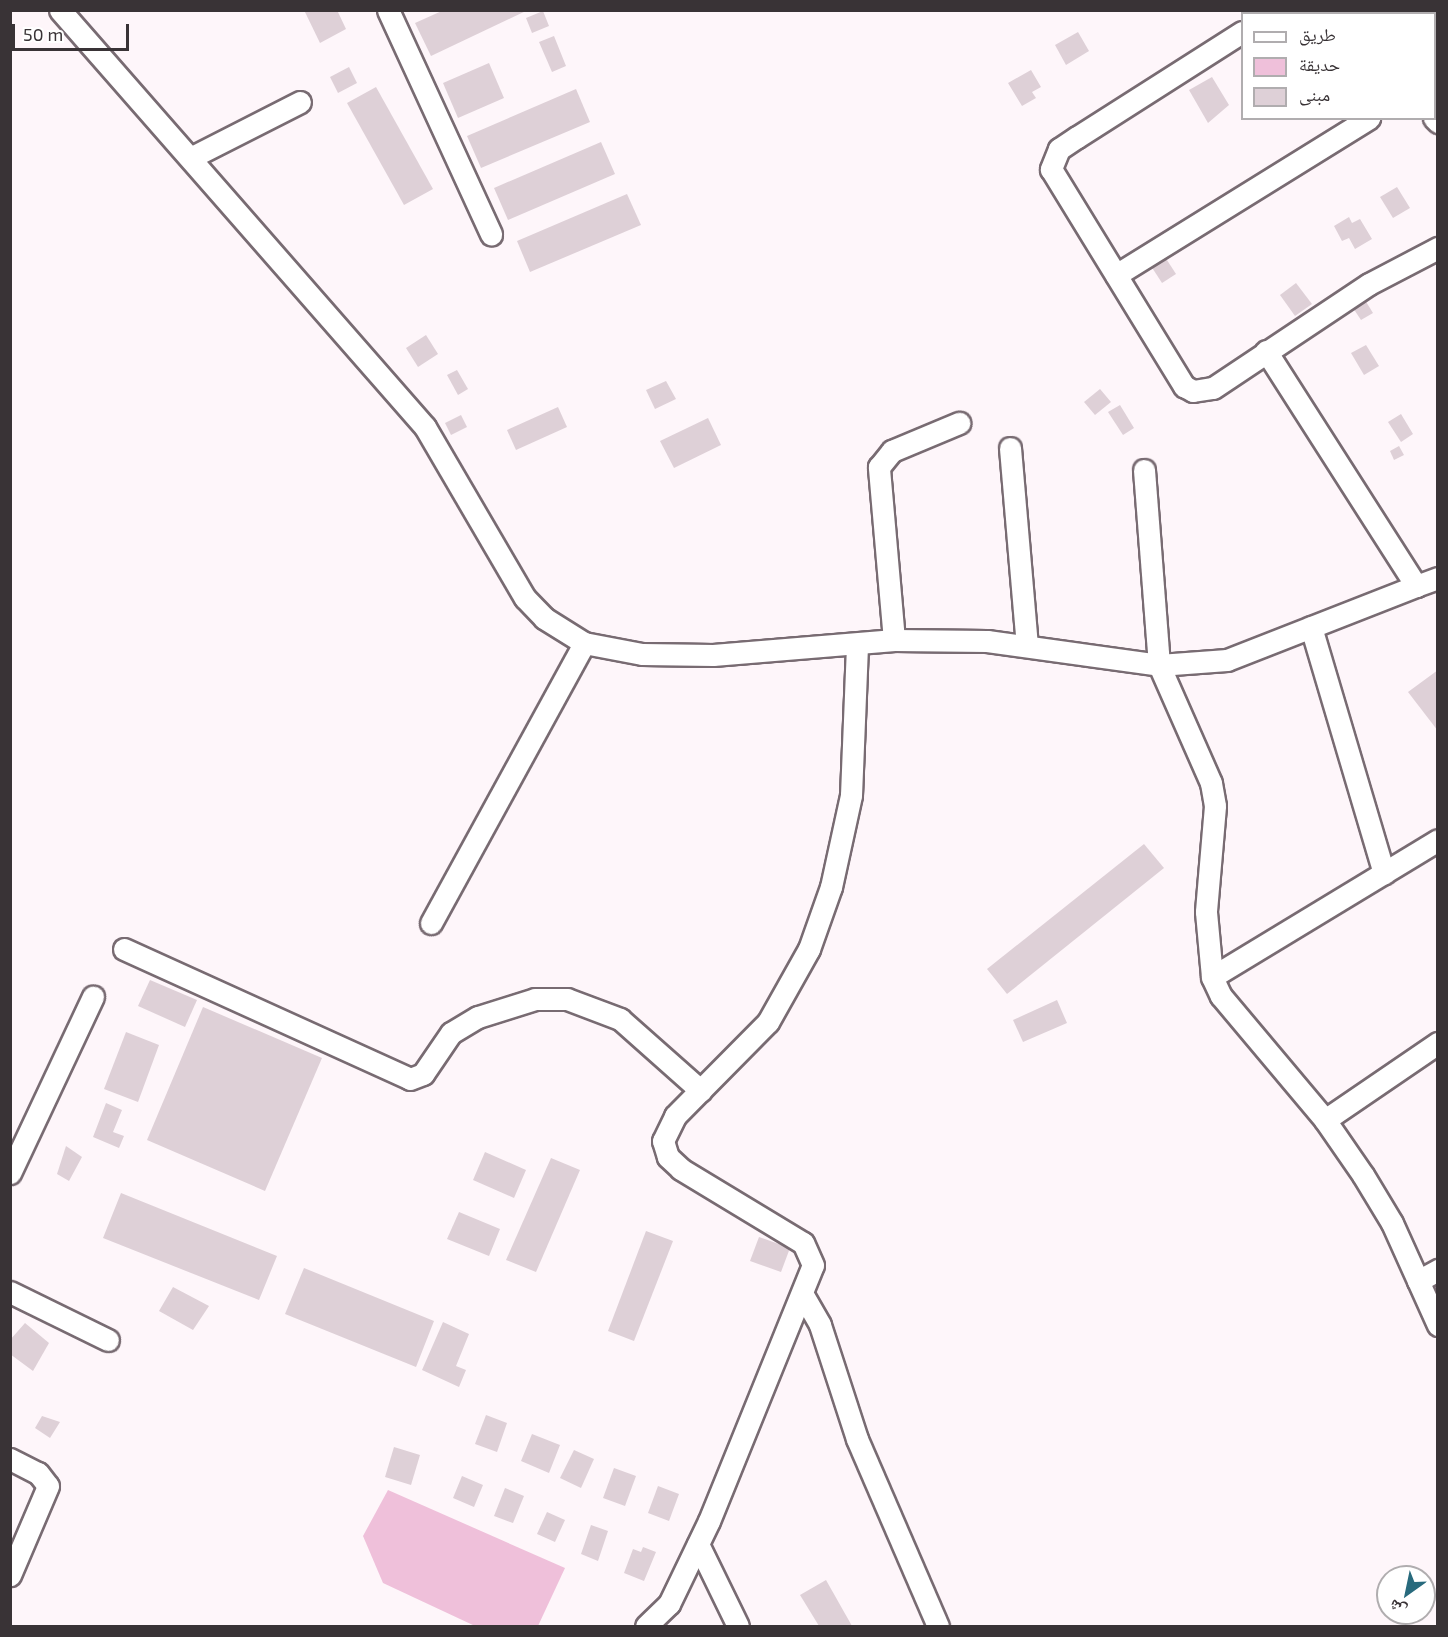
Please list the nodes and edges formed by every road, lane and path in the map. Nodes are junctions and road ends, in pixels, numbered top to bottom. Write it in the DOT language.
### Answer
graph roads {
  1 [pos="60,10"];
  2 [pos="388,10"];
  3 [pos="1241,33"];
  4 [pos="300,102"];
  5 [pos="1366,120"];
  6 [pos="192,157"];
  7 [pos="491,234"];
  8 [pos="1437,248"];
  9 [pos="1116,275"];
  10 [pos="1266,351"];
  11 [pos="958,423"];
  12 [pos="1010,448"];
  13 [pos="1144,470"];
  14 [pos="1437,578"];
  15 [pos="1416,586"];
  16 [pos="1311,627"];
  17 [pos="894,640"];
  18 [pos="584,643"];
  19 [pos="857,644"];
  20 [pos="1027,645"];
  21 [pos="1159,665"];
  22 [pos="1437,840"];
  23 [pos="1384,873"];
  24 [pos="431,923"];
  25 [pos="124,950"];
  26 [pos="1212,976"];
  27 [pos="93,997"];
  28 [pos="1437,1043"];
  29 [pos="701,1091"];
  30 [pos="1325,1120"];
  31 [pos="10,1173"];
  32 [pos="1437,1270"];
  33 [pos="1418,1281"];
  34 [pos="10,1292"];
  35 [pos="803,1295"];
  36 [pos="1437,1325"];
  37 [pos="108,1340"];
  38 [pos="10,1459"];
  39 [pos="698,1544"];
  40 [pos="10,1575"];
  41 [pos="646,1626"];
  42 [pos="738,1626"];
  43 [pos="938,1626"];
  1 -- 6 [label="street"];
  2 -- 7 [label="street"];
  3 -- 9 [label="street"];
  4 -- 6 [label="street"];
  5 -- 9 [label="street"];
  6 -- 18 [label="street"];
  8 -- 10 [label="street"];
  9 -- 10 [label="street"];
  10 -- 15 [label="street"];
  11 -- 17 [label="street"];
  12 -- 20 [label="street"];
  13 -- 21 [label="street"];
  14 -- 15 [label="street"];
  15 -- 16 [label="street"];
  16 -- 21 [label="street"];
  16 -- 23 [label="street"];
  17 -- 19 [label="street"];
  17 -- 20 [label="street"];
  18 -- 19 [label="street"];
  18 -- 24 [label="street"];
  19 -- 29 [label="street"];
  20 -- 21 [label="street"];
  21 -- 26 [label="street"];
  22 -- 23 [label="street"];
  23 -- 26 [label="street"];
  25 -- 29 [label="street"];
  26 -- 30 [label="street"];
  27 -- 31 [label="street"];
  28 -- 30 [label="street"];
  29 -- 35 [label="street"];
  30 -- 33 [label="street"];
  32 -- 33 [label="street"];
  33 -- 36 [label="street"];
  34 -- 37 [label="street"];
  35 -- 39 [label="street"];
  35 -- 43 [label="street"];
  38 -- 40 [label="street"];
  39 -- 41 [label="street"];
  39 -- 42 [label="street"];
}
